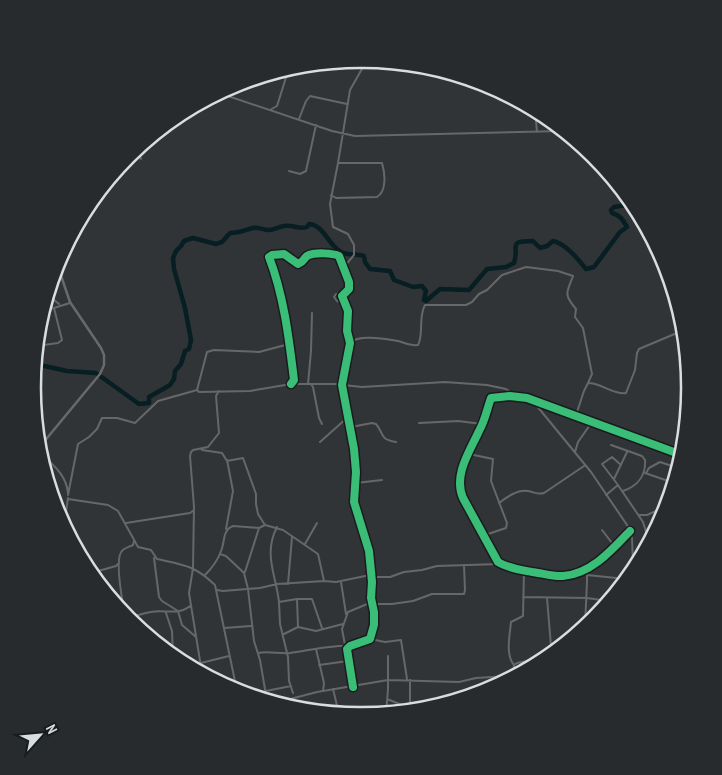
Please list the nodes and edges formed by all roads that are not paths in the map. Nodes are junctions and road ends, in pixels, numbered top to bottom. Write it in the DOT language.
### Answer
graph roads {
  1 [pos="362,68"];
  2 [pos="286,77"];
  3 [pos="230,96"];
  4 [pos="347,104"];
  5 [pos="270,110"];
  6 [pos="299,119"];
  7 [pos="536,120"];
  8 [pos="316,125"];
  9 [pos="552,131"];
  10 [pos="537,132"];
  11 [pos="343,134"];
  12 [pos="338,163"];
  13 [pos="289,171"];
  14 [pos="331,195"];
  15 [pos="344,267"];
  16 [pos="61,277"];
  17 [pos="344,294"];
  18 [pos="54,300"];
  19 [pos="70,302"];
  20 [pos="344,303"];
  21 [pos="60,305"];
  22 [pos="54,308"];
  23 [pos="312,313"];
  24 [pos="676,333"];
  25 [pos="350,343"];
  26 [pos="290,344"];
  27 [pos="44,345"];
  28 [pos="291,384"];
  29 [pos="310,384"];
  30 [pos="588,384"];
  31 [pos="342,385"];
  32 [pos="197,390"];
  33 [pos="219,391"];
  34 [pos="517,396"];
  35 [pos="532,400"];
  36 [pos="577,412"];
  37 [pos="573,414"];
  38 [pos="578,416"];
  39 [pos="348,417"];
  40 [pos="592,422"];
  41 [pos="418,423"];
  42 [pos="322,424"];
  43 [pos="482,424"];
  44 [pos="351,427"];
  45 [pos="46,441"];
  46 [pos="320,442"];
  47 [pos="396,442"];
  48 [pos="612,445"];
  49 [pos="201,449"];
  50 [pos="627,452"];
  51 [pos="674,452"];
  52 [pos="468,454"];
  53 [pos="576,454"];
  54 [pos="227,460"];
  55 [pos="50,461"];
  56 [pos="585,465"];
  57 [pos="621,465"];
  58 [pos="671,466"];
  59 [pos="645,472"];
  60 [pos="382,480"];
  61 [pos="614,480"];
  62 [pos="667,480"];
  63 [pos="356,483"];
  64 [pos="618,485"];
  65 [pos="631,489"];
  66 [pos="623,491"];
  67 [pos="606,494"];
  68 [pos="68,495"];
  69 [pos="627,497"];
  70 [pos="68,499"];
  71 [pos="499,503"];
  72 [pos="194,510"];
  73 [pos="67,511"];
  74 [pos="655,511"];
  75 [pos="639,516"];
  76 [pos="126,523"];
  77 [pos="317,524"];
  78 [pos="265,525"];
  79 [pos="259,528"];
  80 [pos="277,528"];
  81 [pos="602,530"];
  82 [pos="226,531"];
  83 [pos="630,531"];
  84 [pos="647,531"];
  85 [pos="292,536"];
  86 [pos="486,538"];
  87 [pos="134,542"];
  88 [pos="305,544"];
  89 [pos="615,547"];
  90 [pos="220,554"];
  91 [pos="154,556"];
  92 [pos="633,556"];
  93 [pos="119,563"];
  94 [pos="464,564"];
  95 [pos="500,564"];
  96 [pos="193,568"];
  97 [pos="584,569"];
  98 [pos="524,570"];
  99 [pos="99,571"];
  100 [pos="244,573"];
  101 [pos="204,575"];
  102 [pos="587,575"];
  103 [pos="370,576"];
  104 [pos="618,578"];
  105 [pos="324,581"];
  106 [pos="340,581"];
  107 [pos="277,584"];
  108 [pos="288,584"];
  109 [pos="248,589"];
  110 [pos="217,590"];
  111 [pos="523,597"];
  112 [pos="547,598"];
  113 [pos="587,598"];
  114 [pos="297,599"];
  115 [pos="599,600"];
  116 [pos="123,601"];
  117 [pos="279,602"];
  118 [pos="372,603"];
  119 [pos="191,606"];
  120 [pos="178,611"];
  121 [pos="166,613"];
  122 [pos="586,615"];
  123 [pos="137,616"];
  124 [pos="347,616"];
  125 [pos="343,624"];
  126 [pos="252,625"];
  127 [pos="298,627"];
  128 [pos="224,628"];
  129 [pos="322,628"];
  130 [pos="283,634"];
  131 [pos="196,637"];
  132 [pos="370,638"];
  133 [pos="345,645"];
  134 [pos="173,646"];
  135 [pos="350,646"];
  136 [pos="549,646"];
  137 [pos="316,649"];
  138 [pos="258,653"];
  139 [pos="287,654"];
  140 [pos="229,656"];
  141 [pos="388,656"];
  142 [pos="528,660"];
  143 [pos="348,661"];
  144 [pos="201,663"];
  145 [pos="319,665"];
  146 [pos="514,665"];
  147 [pos="497,676"];
  148 [pos="388,680"];
  149 [pos="408,680"];
  150 [pos="235,681"];
  151 [pos="290,686"];
  152 [pos="353,687"];
  153 [pos="333,690"];
  154 [pos="265,691"];
  155 [pos="323,691"];
  156 [pos="293,693"];
  157 [pos="294,699"];
  158 [pos="387,699"];
  159 [pos="410,704"];
  160 [pos="405,705"];
  161 [pos="337,707"];
  162 [pos="386,707"];
  1 -- 4 [label="street"];
  2 -- 5 [label="street"];
  3 -- 5 [label="street"];
  4 -- 6 [label="street"];
  4 -- 11 [label="street"];
  5 -- 6 [label="street"];
  6 -- 8 [label="street"];
  7 -- 10 [label="street"];
  8 -- 11 [label="street"];
  8 -- 13 [label="street"];
  9 -- 10 [label="street"];
  10 -- 11 [label="street"];
  11 -- 12 [label="street"];
  12 -- 14 [label="street"];
  12 -- 14 [label="street"];
  14 -- 15 [label="street"];
  15 -- 17 [label="street"];
  15 -- 26 [label="street"];
  16 -- 19 [label="main road"];
  17 -- 20 [label="street"];
  17 -- 20 [label="street"];
  18 -- 21 [label="street"];
  19 -- 21 [label="street"];
  19 -- 45 [label="main road"];
  20 -- 25 [label="street"];
  21 -- 22 [label="street"];
  22 -- 27 [label="street"];
  23 -- 29 [label="street"];
  24 -- 30 [label="street"];
  25 -- 30 [label="street"];
  25 -- 31 [label="street"];
  26 -- 28 [label="street"];
  26 -- 32 [label="street"];
  28 -- 29 [label="street"];
  28 -- 33 [label="street"];
  29 -- 31 [label="street"];
  29 -- 42 [label="street"];
  30 -- 36 [label="street"];
  31 -- 34 [label="street"];
  31 -- 39 [label="street"];
  32 -- 33 [label="street"];
  32 -- 68 [label="street"];
  33 -- 49 [label="street"];
  34 -- 35 [label="street"];
  34 -- 43 [label="street"];
  35 -- 37 [label="street"];
  35 -- 53 [label="street"];
  36 -- 37 [label="street"];
  36 -- 38 [label="street"];
  37 -- 38 [label="street"];
  38 -- 40 [label="street"];
  39 -- 44 [label="street"];
  39 -- 46 [label="street"];
  40 -- 51 [label="street"];
  40 -- 53 [label="street"];
  41 -- 43 [label="street"];
  43 -- 52 [label="street"];
  44 -- 47 [label="street"];
  44 -- 63 [label="street"];
  48 -- 50 [label="street"];
  49 -- 54 [label="street"];
  49 -- 72 [label="street"];
  50 -- 57 [label="street"];
  50 -- 59 [label="street"];
  52 -- 71 [label="street"];
  52 -- 86 [label="street"];
  53 -- 56 [label="street"];
  54 -- 78 [label="street"];
  54 -- 82 [label="street"];
  55 -- 68 [label="street"];
  56 -- 67 [label="street"];
  56 -- 71 [label="street"];
  57 -- 61 [label="street"];
  57 -- 61 [label="street"];
  58 -- 59 [label="street"];
  59 -- 62 [label="street"];
  59 -- 65 [label="street"];
  60 -- 63 [label="street"];
  61 -- 64 [label="street"];
  63 -- 103 [label="street"];
  64 -- 66 [label="street"];
  64 -- 67 [label="street"];
  65 -- 66 [label="street"];
  65 -- 69 [label="street"];
  66 -- 69 [label="street"];
  67 -- 83 [label="street"];
  68 -- 70 [label="street"];
  69 -- 75 [label="street"];
  70 -- 73 [label="street"];
  70 -- 76 [label="street"];
  71 -- 86 [label="street"];
  72 -- 76 [label="street"];
  72 -- 96 [label="street"];
  74 -- 75 [label="street"];
  75 -- 84 [label="street"];
  76 -- 87 [label="street"];
  77 -- 88 [label="street"];
  78 -- 79 [label="street"];
  78 -- 80 [label="street"];
  79 -- 82 [label="street"];
  79 -- 100 [label="street"];
  80 -- 85 [label="street"];
  80 -- 107 [label="street"];
  81 -- 89 [label="street"];
  82 -- 90 [label="street"];
  83 -- 89 [label="street"];
  83 -- 92 [label="street"];
  85 -- 88 [label="street"];
  85 -- 108 [label="street"];
  86 -- 95 [label="street"];
  87 -- 91 [label="street"];
  87 -- 93 [label="street"];
  88 -- 105 [label="street"];
  89 -- 97 [label="street"];
  90 -- 100 [label="street"];
  90 -- 101 [label="street"];
  91 -- 96 [label="street"];
  91 -- 120 [label="street"];
  93 -- 99 [label="street"];
  93 -- 116 [label="street"];
  94 -- 95 [label="street"];
  94 -- 103 [label="street"];
  94 -- 118 [label="street"];
  95 -- 98 [label="street"];
  96 -- 101 [label="street"];
  96 -- 119 [label="street"];
  97 -- 98 [label="street"];
  97 -- 102 [label="street"];
  98 -- 111 [label="street"];
  100 -- 109 [label="street"];
  101 -- 110 [label="street"];
  102 -- 104 [label="street"];
  102 -- 113 [label="street"];
  103 -- 106 [label="street"];
  103 -- 118 [label="street"];
  105 -- 106 [label="street"];
  105 -- 108 [label="street"];
  106 -- 124 [label="street"];
  107 -- 108 [label="street"];
  107 -- 109 [label="street"];
  107 -- 117 [label="street"];
  109 -- 110 [label="street"];
  109 -- 126 [label="street"];
  110 -- 128 [label="street"];
  111 -- 112 [label="street"];
  111 -- 146 [label="street"];
  112 -- 113 [label="street"];
  112 -- 136 [label="street"];
  113 -- 115 [label="street"];
  113 -- 122 [label="street"];
  114 -- 117 [label="street"];
  114 -- 127 [label="street"];
  114 -- 129 [label="street"];
  117 -- 130 [label="street"];
  118 -- 124 [label="street"];
  118 -- 132 [label="street"];
  119 -- 120 [label="street"];
  119 -- 131 [label="street"];
  120 -- 121 [label="street"];
  120 -- 131 [label="street"];
  121 -- 123 [label="street"];
  121 -- 134 [label="street"];
  124 -- 125 [label="street"];
  125 -- 129 [label="street"];
  125 -- 133 [label="street"];
  126 -- 128 [label="street"];
  126 -- 138 [label="street"];
  127 -- 129 [label="street"];
  127 -- 130 [label="street"];
  128 -- 140 [label="street"];
  130 -- 139 [label="street"];
  131 -- 144 [label="street"];
  132 -- 135 [label="street"];
  132 -- 149 [label="street"];
  133 -- 135 [label="street"];
  133 -- 137 [label="street"];
  135 -- 143 [label="street"];
  137 -- 139 [label="street"];
  137 -- 145 [label="street"];
  138 -- 139 [label="street"];
  138 -- 154 [label="street"];
  139 -- 151 [label="street"];
  140 -- 144 [label="street"];
  140 -- 150 [label="street"];
  141 -- 148 [label="street"];
  142 -- 146 [label="street"];
  143 -- 145 [label="street"];
  143 -- 152 [label="street"];
  145 -- 155 [label="street"];
  147 -- 149 [label="street"];
  148 -- 149 [label="street"];
  148 -- 152 [label="street"];
  148 -- 158 [label="street"];
  149 -- 159 [label="street"];
  151 -- 154 [label="street"];
  151 -- 156 [label="street"];
  152 -- 153 [label="street"];
  153 -- 155 [label="street"];
  153 -- 161 [label="street"];
  155 -- 157 [label="street"];
  158 -- 160 [label="street"];
  158 -- 162 [label="street"];
}
